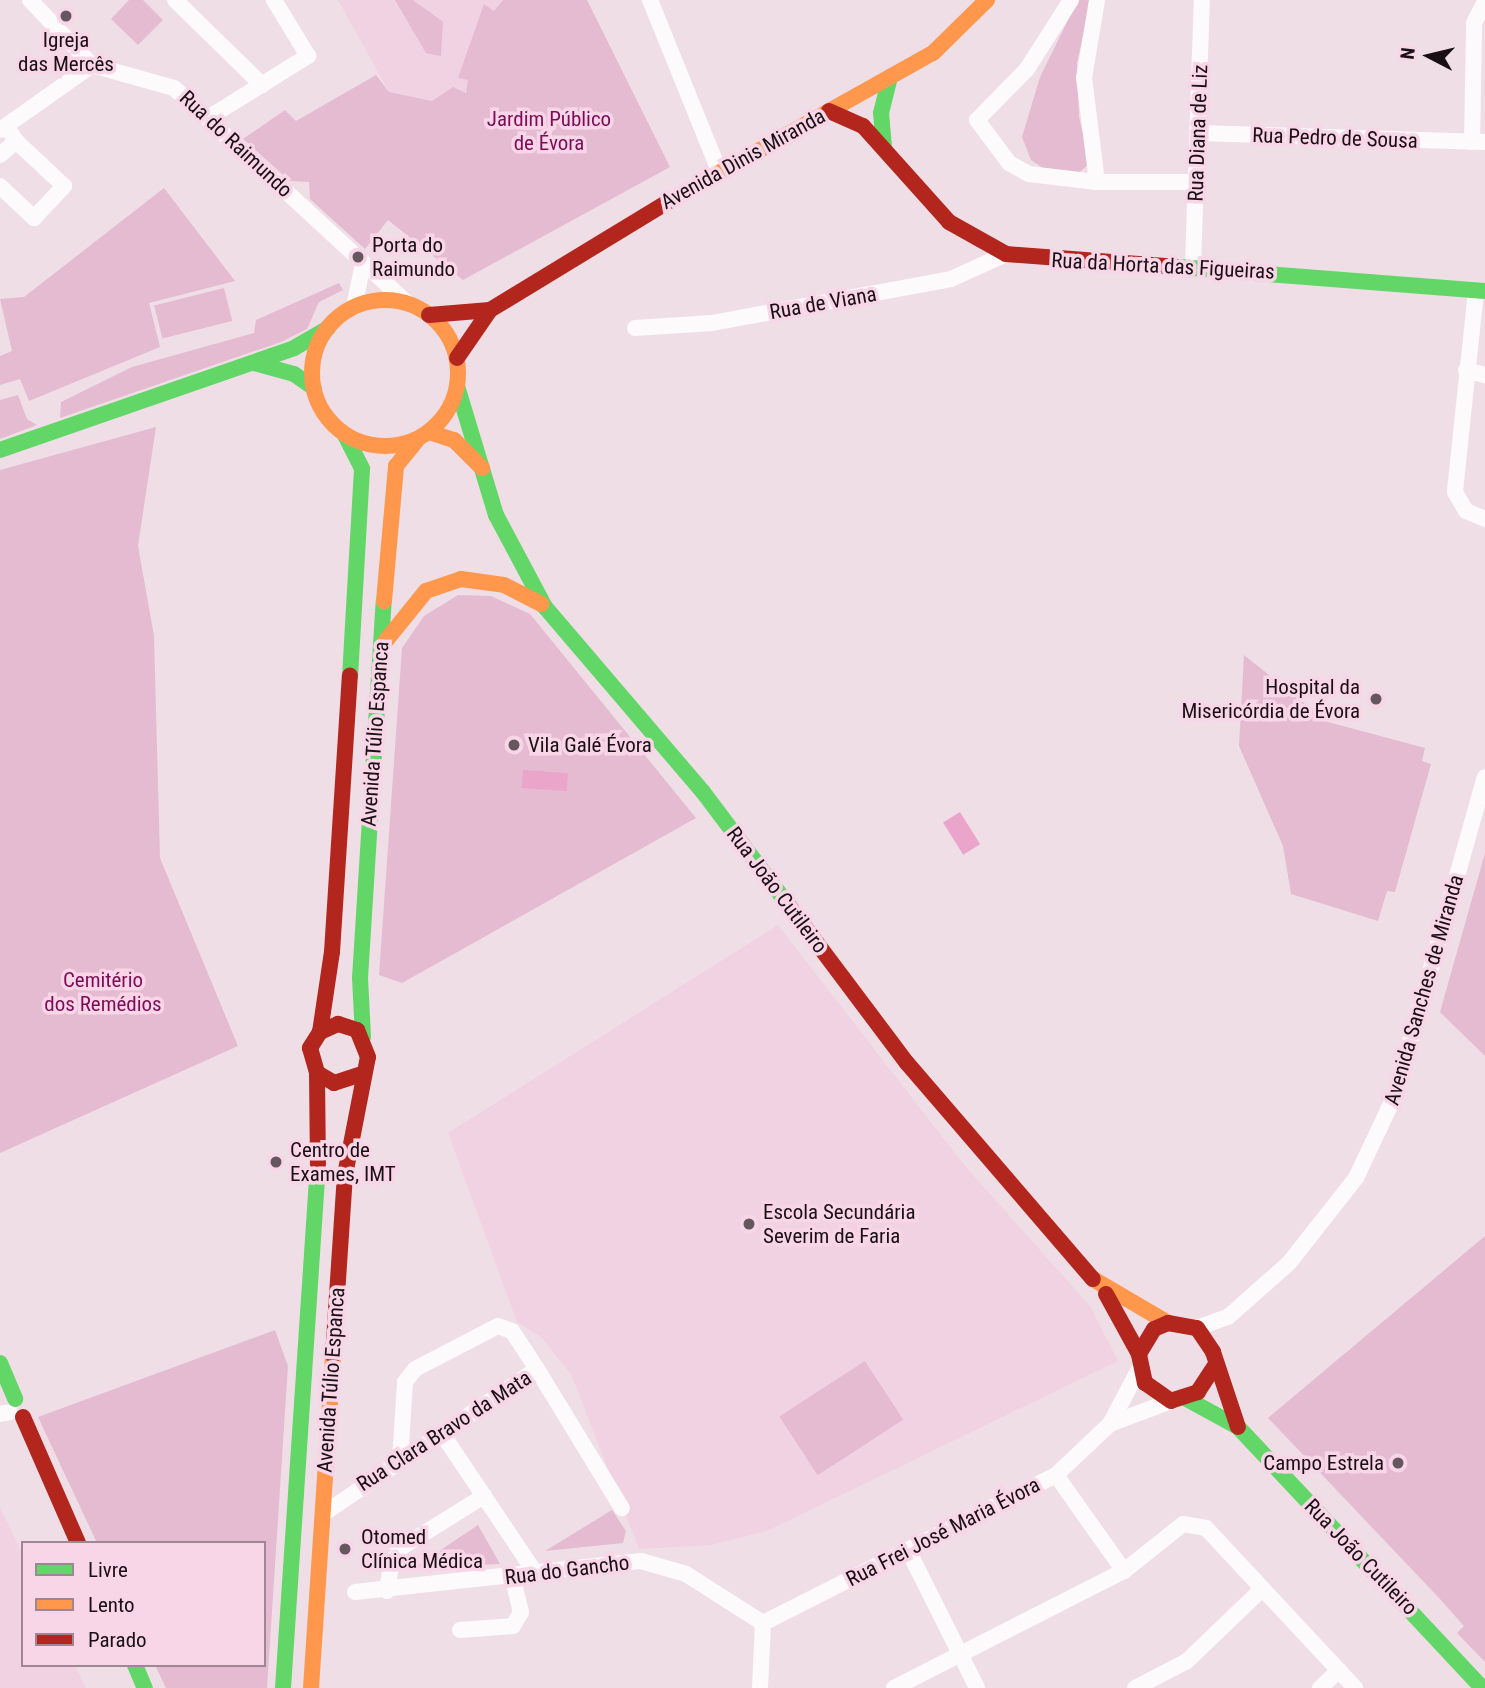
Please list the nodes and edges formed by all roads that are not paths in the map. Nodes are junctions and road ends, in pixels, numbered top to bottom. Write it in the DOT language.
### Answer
graph roads {
  1 [pos="30,0"];
  2 [pos="175,0"];
  3 [pos="274,0"];
  4 [pos="650,0"];
  5 [pos="987,0"];
  6 [pos="1071,0"];
  7 [pos="1097,0"];
  8 [pos="1202,0"];
  9 [pos="1485,1"];
  10 [pos="92,65"];
  11 [pos="890,77"];
  12 [pos="262,85"];
  13 [pos="855,96"];
  14 [pos="829,111"];
  15 [pos="208,118"];
  16 [pos="8,133"];
  17 [pos="1198,133"];
  18 [pos="1479,142"];
  19 [pos="884,147"];
  20 [pos="0,155"];
  21 [pos="719,171"];
  22 [pos="1097,182"];
  23 [pos="1197,183"];
  24 [pos="0,186"];
  25 [pos="1006,254"];
  26 [pos="363,264"];
  27 [pos="1194,265"];
  28 [pos="1481,291"];
  29 [pos="407,303"];
  30 [pos="354,307"];
  31 [pos="490,310"];
  32 [pos="429,315"];
  33 [pos="328,328"];
  34 [pos="635,328"];
  35 [pos="457,358"];
  36 [pos="242,362"];
  37 [pos="1466,370"];
  38 [pos="1485,375"];
  39 [pos="457,386"];
  40 [pos="314,388"];
  41 [pos="345,435"];
  42 [pos="423,436"];
  43 [pos="0,450"];
  44 [pos="484,470"];
  45 [pos="1485,519"];
  46 [pos="545,607"];
  47 [pos="381,650"];
  48 [pos="1485,777"];
  49 [pos="320,1032"];
  50 [pos="363,1037"];
  51 [pos="317,1073"];
  52 [pos="361,1073"];
  53 [pos="1104,1290"];
  54 [pos="1228,1317"];
  55 [pos="1168,1323"];
  56 [pos="1197,1328"];
  57 [pos="1214,1359"];
  58 [pos="1139,1361"];
  59 [pos="0,1363"];
  60 [pos="537,1369"];
  61 [pos="1178,1399"];
  62 [pos="12,1411"];
  63 [pos="1110,1424"];
  64 [pos="1238,1427"];
  65 [pos="443,1435"];
  66 [pos="400,1460"];
  67 [pos="326,1469"];
  68 [pos="1056,1475"];
  69 [pos="350,1491"];
  70 [pos="484,1496"];
  71 [pos="622,1508"];
  72 [pos="323,1514"];
  73 [pos="77,1541"];
  74 [pos="908,1549"];
  75 [pos="534,1571"];
  76 [pos="1124,1572"];
  77 [pos="513,1576"];
  78 [pos="1262,1589"];
  79 [pos="387,1591"];
  80 [pos="355,1592"];
  81 [pos="763,1623"];
  82 [pos="460,1630"];
  83 [pos="960,1654"];
  84 [pos="136,1667"];
  85 [pos="1339,1670"];
  86 [pos="145,1688"];
  87 [pos="283,1688"];
  88 [pos="311,1688"];
  89 [pos="760,1688"];
  90 [pos="894,1688"];
  91 [pos="977,1688"];
  92 [pos="1135,1688"];
  93 [pos="1320,1688"];
  94 [pos="1355,1688"];
  95 [pos="1482,1688"];
  1 -- 10 [label="street"];
  2 -- 12 [label="street"];
  3 -- 12 [label="street"];
  4 -- 21 [label="street"];
  5 -- 11 [label="main road, Avenida Dinis Miranda"];
  6 -- 22 [label="street"];
  7 -- 22 [label="street"];
  8 -- 17 [label="street, Rua Diana de Liz"];
  9 -- 18 [label="street"];
  10 -- 15 [label="street, Rua do Raimundo"];
  10 -- 16 [label="street"];
  11 -- 13 [label="main road, Avenida Dinis Miranda"];
  11 -- 19 [label="main road"];
  12 -- 15 [label="street"];
  13 -- 14 [label="main road, Avenida Dinis Miranda"];
  13 -- 19 [label="main road, Rua da Horta das Figueiras"];
  14 -- 19 [label="main road, Rua da Horta das Figueiras"];
  14 -- 21 [label="main road, Avenida Dinis Miranda"];
  15 -- 26 [label="street, Rua do Raimundo"];
  16 -- 20 [label="street"];
  16 -- 24 [label="street"];
  17 -- 18 [label="street, Rua Pedro de Sousa"];
  17 -- 23 [label="street, Rua Diana de Liz"];
  19 -- 25 [label="main road, Rua da Horta das Figueiras"];
  21 -- 31 [label="main road, Avenida Dinis Miranda"];
  22 -- 23 [label="street"];
  23 -- 27 [label="street, Rua Diana de Liz"];
  25 -- 27 [label="main road, Rua da Horta das Figueiras"];
  25 -- 34 [label="street, Rua de Viana"];
  26 -- 29 [label="street, Rua do Raimundo"];
  26 -- 30 [label="street"];
  27 -- 28 [label="main road, Rua da Horta das Figueiras"];
  28 -- 37 [label="street"];
  29 -- 30 [label="main road"];
  29 -- 32 [label="main road"];
  30 -- 33 [label="main road"];
  31 -- 32 [label="main road, Avenida Dinis Miranda"];
  31 -- 35 [label="main road, Avenida Dinis Miranda"];
  32 -- 35 [label="main road"];
  33 -- 36 [label="main road"];
  33 -- 40 [label="main road"];
  35 -- 39 [label="main road"];
  36 -- 40 [label="main road"];
  36 -- 43 [label="main road"];
  37 -- 38 [label="street"];
  37 -- 45 [label="street"];
  39 -- 42 [label="main road"];
  39 -- 44 [label="main road, Rua João Cutileiro"];
  40 -- 41 [label="main road"];
  41 -- 42 [label="main road"];
  41 -- 49 [label="main road, Avenida Túlio Espanca"];
  42 -- 44 [label="main road, Rua João Cutileiro"];
  42 -- 47 [label="main road, Avenida Túlio Espanca"];
  44 -- 46 [label="main road, Rua João Cutileiro"];
  46 -- 47 [label="main road"];
  46 -- 53 [label="main road, Rua João Cutileiro"];
  47 -- 50 [label="main road, Avenida Túlio Espanca"];
  48 -- 54 [label="street, Avenida Sanches de Miranda"];
  49 -- 50 [label="main road"];
  49 -- 51 [label="main road, Avenida Túlio Espanca"];
  50 -- 52 [label="main road, Avenida Túlio Espanca"];
  51 -- 52 [label="main road"];
  51 -- 87 [label="main road, Avenida Túlio Espanca"];
  52 -- 67 [label="main road, Avenida Túlio Espanca"];
  53 -- 55 [label="main road, Rua João Cutileiro"];
  53 -- 58 [label="main road, Rua João Cutileiro"];
  54 -- 56 [label="street, Avenida Sanches de Miranda"];
  54 -- 57 [label="street, Avenida Sanches de Miranda"];
  55 -- 56 [label="main road, Rua João Cutileiro"];
  55 -- 58 [label="main road"];
  56 -- 57 [label="main road, Rua João Cutileiro"];
  57 -- 61 [label="main road"];
  57 -- 64 [label="main road, Rua João Cutileiro"];
  58 -- 61 [label="main road, Rua João Cutileiro"];
  58 -- 63 [label="street, Rua Frei José Maria Évora"];
  59 -- 62 [label="main road"];
  60 -- 65 [label="street, Rua Clara Bravo da Mata"];
  60 -- 66 [label="street"];
  60 -- 71 [label="street, Rua Clara Bravo da Mata"];
  61 -- 63 [label="street, Rua Frei José Maria Évora"];
  61 -- 64 [label="main road, Rua João Cutileiro"];
  62 -- 73 [label="main road"];
  63 -- 68 [label="street, Rua Frei José Maria Évora"];
  64 -- 95 [label="main road, Rua João Cutileiro"];
  65 -- 66 [label="street, Rua Clara Bravo da Mata"];
  65 -- 70 [label="street"];
  66 -- 69 [label="street, Rua Clara Bravo da Mata"];
  67 -- 69 [label="street"];
  67 -- 72 [label="main road, Avenida Túlio Espanca"];
  68 -- 74 [label="street, Rua Frei José Maria Évora"];
  68 -- 76 [label="street"];
  69 -- 72 [label="street, Rua Clara Bravo da Mata"];
  70 -- 75 [label="street"];
  70 -- 79 [label="street"];
  72 -- 88 [label="main road, Avenida Túlio Espanca"];
  74 -- 81 [label="street, Rua Frei José Maria Évora"];
  74 -- 83 [label="street"];
  75 -- 77 [label="street, Rua do Gancho"];
  75 -- 81 [label="street, Rua do Gancho"];
  76 -- 78 [label="street"];
  76 -- 83 [label="street"];
  77 -- 79 [label="street, Rua do Gancho"];
  77 -- 82 [label="street"];
  78 -- 85 [label="street"];
  78 -- 92 [label="street"];
  79 -- 80 [label="street, Rua do Gancho"];
  81 -- 89 [label="street"];
  83 -- 90 [label="street"];
  83 -- 91 [label="street"];
  84 -- 86 [label="main road"];
  85 -- 93 [label="street"];
  85 -- 94 [label="street"];
}
